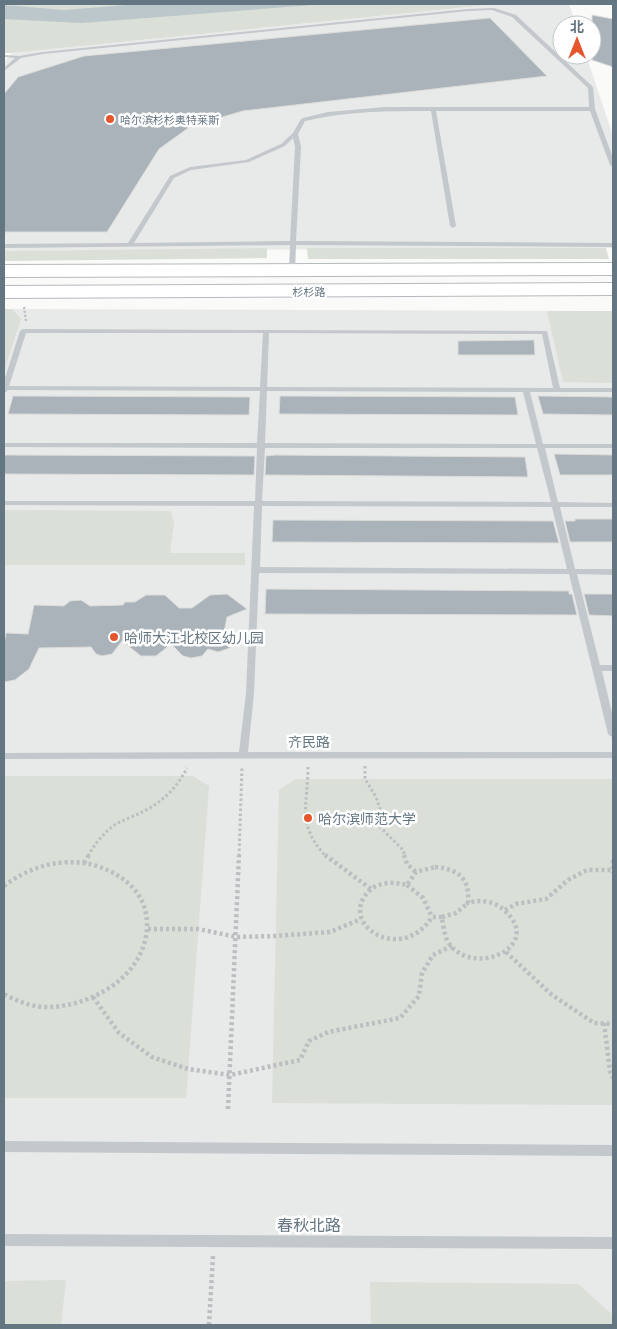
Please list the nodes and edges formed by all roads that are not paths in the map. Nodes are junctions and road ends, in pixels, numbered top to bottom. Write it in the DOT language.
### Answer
graph roads {
  1 [pos="4,56"];
  2 [pos="19,57"];
  3 [pos="7,63"];
  4 [pos="4,70"];
  5 [pos="433,108"];
  6 [pos="592,108"];
  7 [pos="295,134"];
  8 [pos="613,165"];
  9 [pos="454,226"];
  10 [pos="294,243"];
  11 [pos="130,244"];
  12 [pos="613,244"];
  13 [pos="4,246"];
  14 [pos="613,269"];
  15 [pos="4,271"];
  16 [pos="292,271"];
  17 [pos="613,289"];
  18 [pos="13,292"];
  19 [pos="266,332"];
  20 [pos="263,388"];
  21 [pos="4,389"];
  22 [pos="526,389"];
  23 [pos="557,389"];
  24 [pos="613,390"];
  25 [pos="4,445"];
  26 [pos="261,445"];
  27 [pos="541,446"];
  28 [pos="613,446"];
  29 [pos="4,503"];
  30 [pos="258,504"];
  31 [pos="555,505"];
  32 [pos="613,505"];
  33 [pos="255,570"];
  34 [pos="572,572"];
  35 [pos="613,572"];
  36 [pos="596,668"];
  37 [pos="613,668"];
  38 [pos="613,734"];
  39 [pos="243,754"];
  40 [pos="613,755"];
  41 [pos="4,756"];
  42 [pos="4,1146"];
  43 [pos="613,1151"];
  44 [pos="4,1240"];
  45 [pos="613,1243"];
  1 -- 2 [label="lane"];
  2 -- 3 [label="lane"];
  2 -- 6 [label="lane"];
  3 -- 4 [label="lane"];
  5 -- 6 [label="lane"];
  5 -- 7 [label="lane"];
  5 -- 9 [label="lane"];
  6 -- 8 [label="lane"];
  7 -- 10 [label="lane"];
  7 -- 11 [label="lane"];
  10 -- 11 [label="lane"];
  10 -- 12 [label="lane"];
  10 -- 16 [label="lane"];
  11 -- 13 [label="lane"];
  14 -- 16 [label="main road, 杉杉路"];
  15 -- 16 [label="main road, 杉杉路"];
  17 -- 18 [label="main road, 杉杉路"];
  19 -- 20 [label="lane"];
  19 -- 21 [label="lane"];
  19 -- 23 [label="lane"];
  20 -- 21 [label="lane"];
  20 -- 22 [label="lane"];
  20 -- 26 [label="lane"];
  22 -- 23 [label="lane"];
  22 -- 27 [label="lane"];
  23 -- 24 [label="lane"];
  25 -- 26 [label="lane"];
  26 -- 27 [label="lane"];
  26 -- 30 [label="lane"];
  27 -- 28 [label="lane"];
  27 -- 31 [label="lane"];
  29 -- 30 [label="lane"];
  30 -- 31 [label="lane"];
  30 -- 33 [label="lane"];
  31 -- 32 [label="lane"];
  31 -- 34 [label="lane"];
  33 -- 34 [label="lane"];
  33 -- 39 [label="lane"];
  34 -- 35 [label="lane"];
  34 -- 36 [label="lane"];
  36 -- 37 [label="lane"];
  36 -- 38 [label="lane"];
  39 -- 40 [label="lane, 齐民路"];
  39 -- 41 [label="lane, 齐民路"];
  42 -- 43 [label="lane"];
  44 -- 45 [label="lane, 春秋北路"];
}
